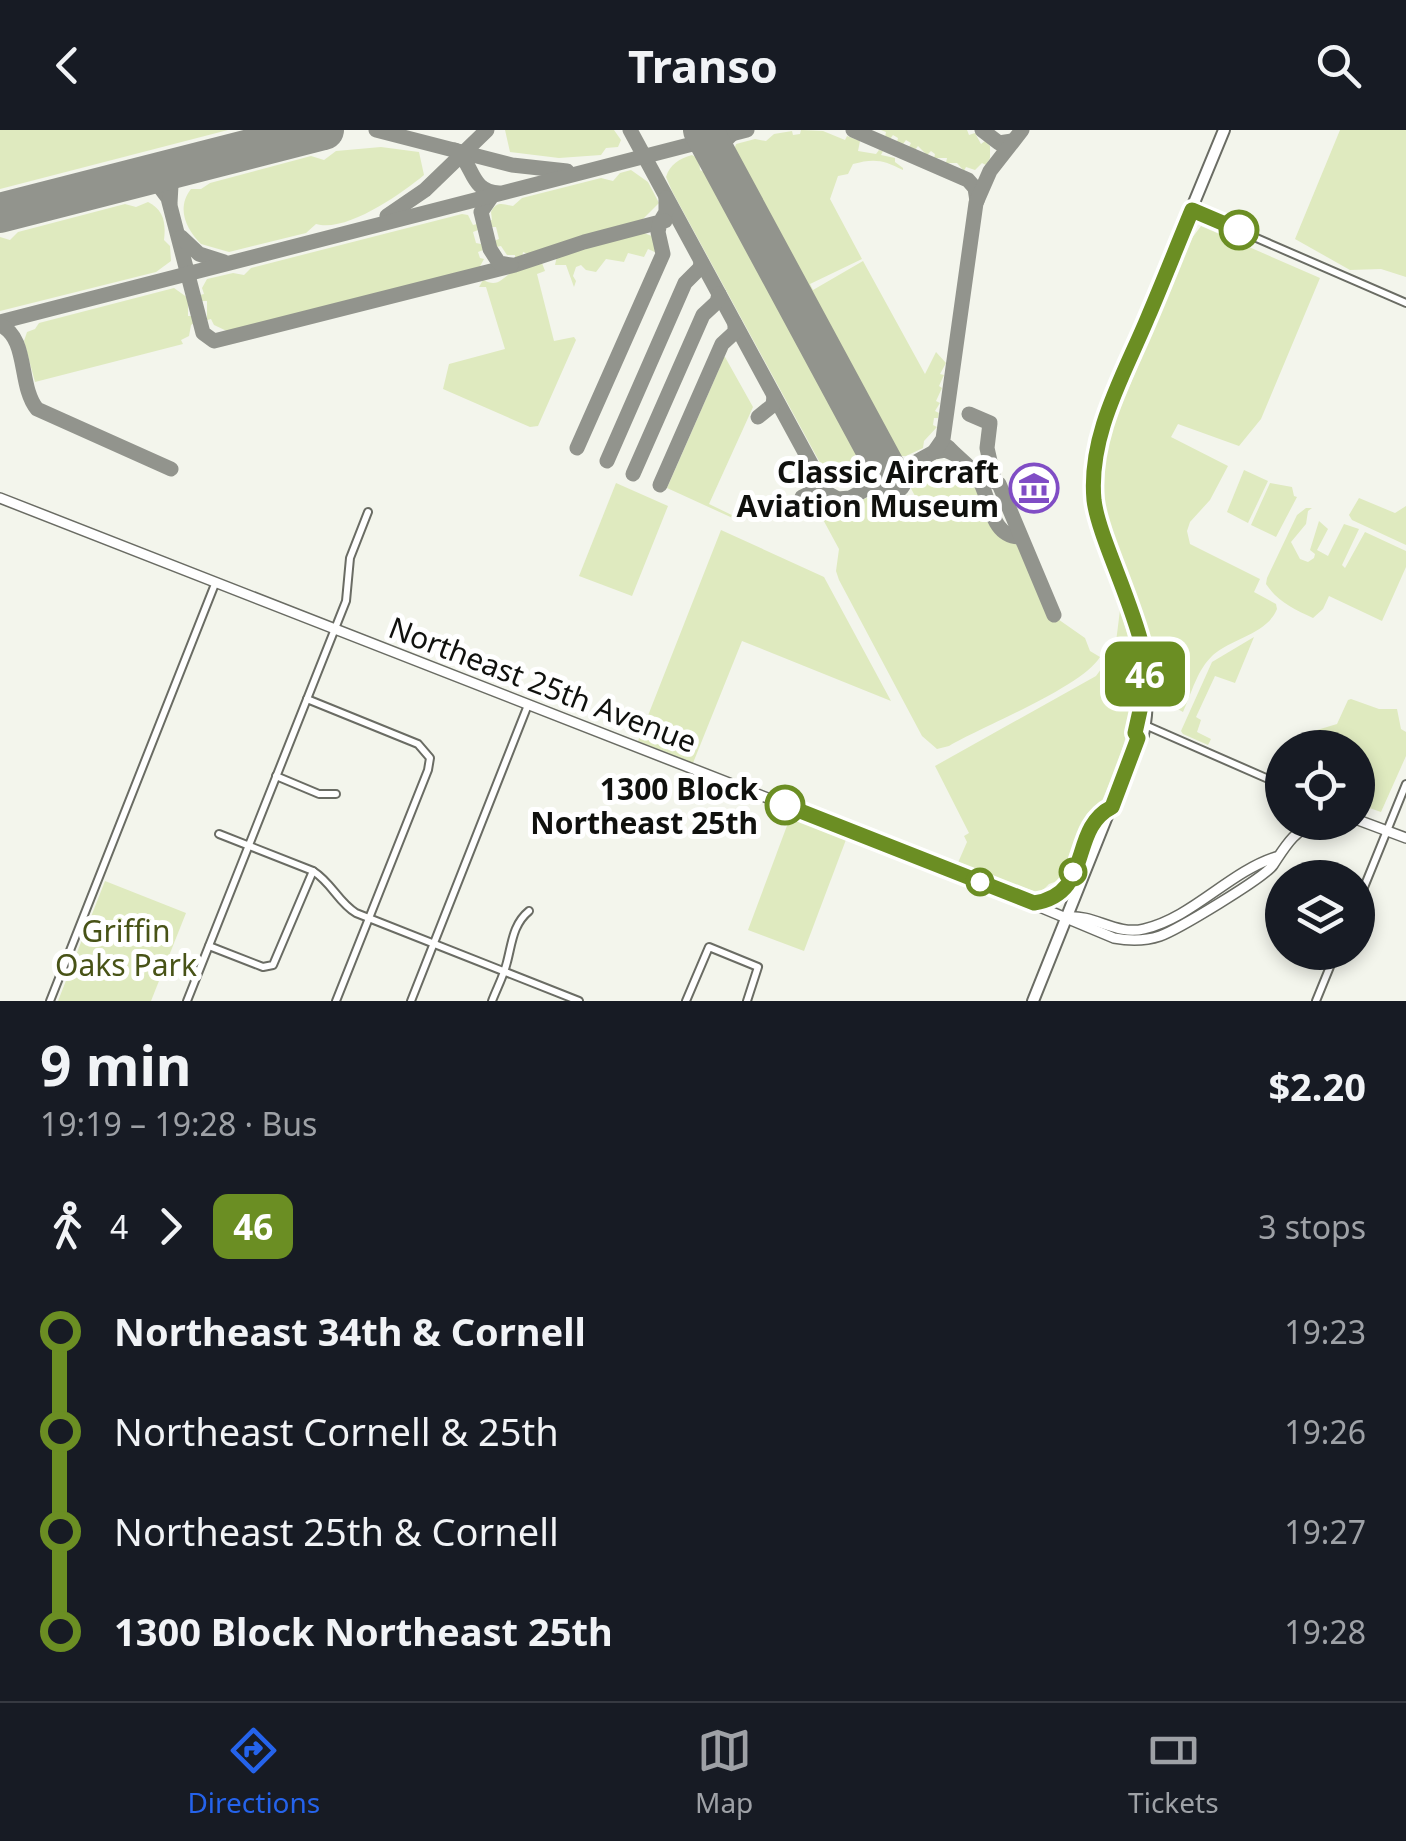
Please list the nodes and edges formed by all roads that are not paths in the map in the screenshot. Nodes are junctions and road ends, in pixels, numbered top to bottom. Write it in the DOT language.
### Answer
graph roads {
  1 [pos="1224,130"];
  2 [pos="1192,210"];
  3 [pos="1406,303"];
  4 [pos="0,498"];
  5 [pos="368,512"];
  6 [pos="215,584"];
  7 [pos="335,629"];
  8 [pos="307,699"];
  9 [pos="1145,701"];
  10 [pos="528,706"];
  11 [pos="1145,725"];
  12 [pos="1138,738"];
  13 [pos="276,776"];
  14 [pos="1265,778"];
  15 [pos="1406,784"];
  16 [pos="336,794"];
  17 [pos="1112,807"];
  18 [pos="1375,824"];
  19 [pos="1388,830"];
  20 [pos="219,834"];
  21 [pos="1406,838"];
  22 [pos="1289,840"];
  23 [pos="249,846"];
  24 [pos="1375,861"];
  25 [pos="313,871"];
  26 [pos="1034,903"];
  27 [pos="529,910"];
  28 [pos="1067,916"];
  29 [pos="368,918"];
  30 [pos="433,944"];
  31 [pos="209,946"];
  32 [pos="1329,970"];
  33 [pos="503,972"];
  34 [pos="50,1001"];
  35 [pos="187,1001"];
  36 [pos="336,1001"];
  37 [pos="410,1001"];
  38 [pos="492,1001"];
  39 [pos="579,1001"];
  40 [pos="686,1001"];
  41 [pos="747,1001"];
  42 [pos="1032,1001"];
  43 [pos="1316,1001"];
  1 -- 2 [label="highway"];
  2 -- 3 [label="street"];
  2 -- 9 [label="highway"];
  4 -- 6 [label="main road, Northeast 25th Avenue"];
  5 -- 7 [label="street"];
  6 -- 7 [label="main road, Northeast 25th Avenue"];
  6 -- 34 [label="street"];
  7 -- 8 [label="street"];
  7 -- 10 [label="main road, Northeast 25th Avenue"];
  8 -- 13 [label="street"];
  8 -- 29 [label="street"];
  9 -- 11 [label="highway"];
  9 -- 12 [label="highway"];
  10 -- 26 [label="main road, Northeast 25th Avenue"];
  10 -- 30 [label="street"];
  11 -- 12 [label="highway"];
  11 -- 14 [label="street"];
  12 -- 17 [label="highway"];
  13 -- 16 [label="street"];
  13 -- 23 [label="street"];
  15 -- 19 [label="street"];
  17 -- 26 [label="highway"];
  17 -- 28 [label="highway"];
  18 -- 19 [label="main road"];
  19 -- 21 [label="main road"];
  19 -- 24 [label="street"];
  20 -- 23 [label="street"];
  22 -- 28 [label="main road, Northeast 25th Avenue"];
  23 -- 25 [label="street"];
  23 -- 31 [label="street"];
  25 -- 29 [label="street"];
  25 -- 31 [label="street"];
  26 -- 28 [label="main road, Northeast 25th Avenue"];
  27 -- 33 [label="street"];
  28 -- 42 [label="highway"];
  29 -- 30 [label="street"];
  29 -- 36 [label="street"];
  30 -- 33 [label="street"];
  30 -- 37 [label="street"];
  31 -- 35 [label="street"];
  32 -- 43 [label="street"];
  33 -- 38 [label="street"];
  33 -- 39 [label="street"];
  40 -- 41 [label="street"];
}
